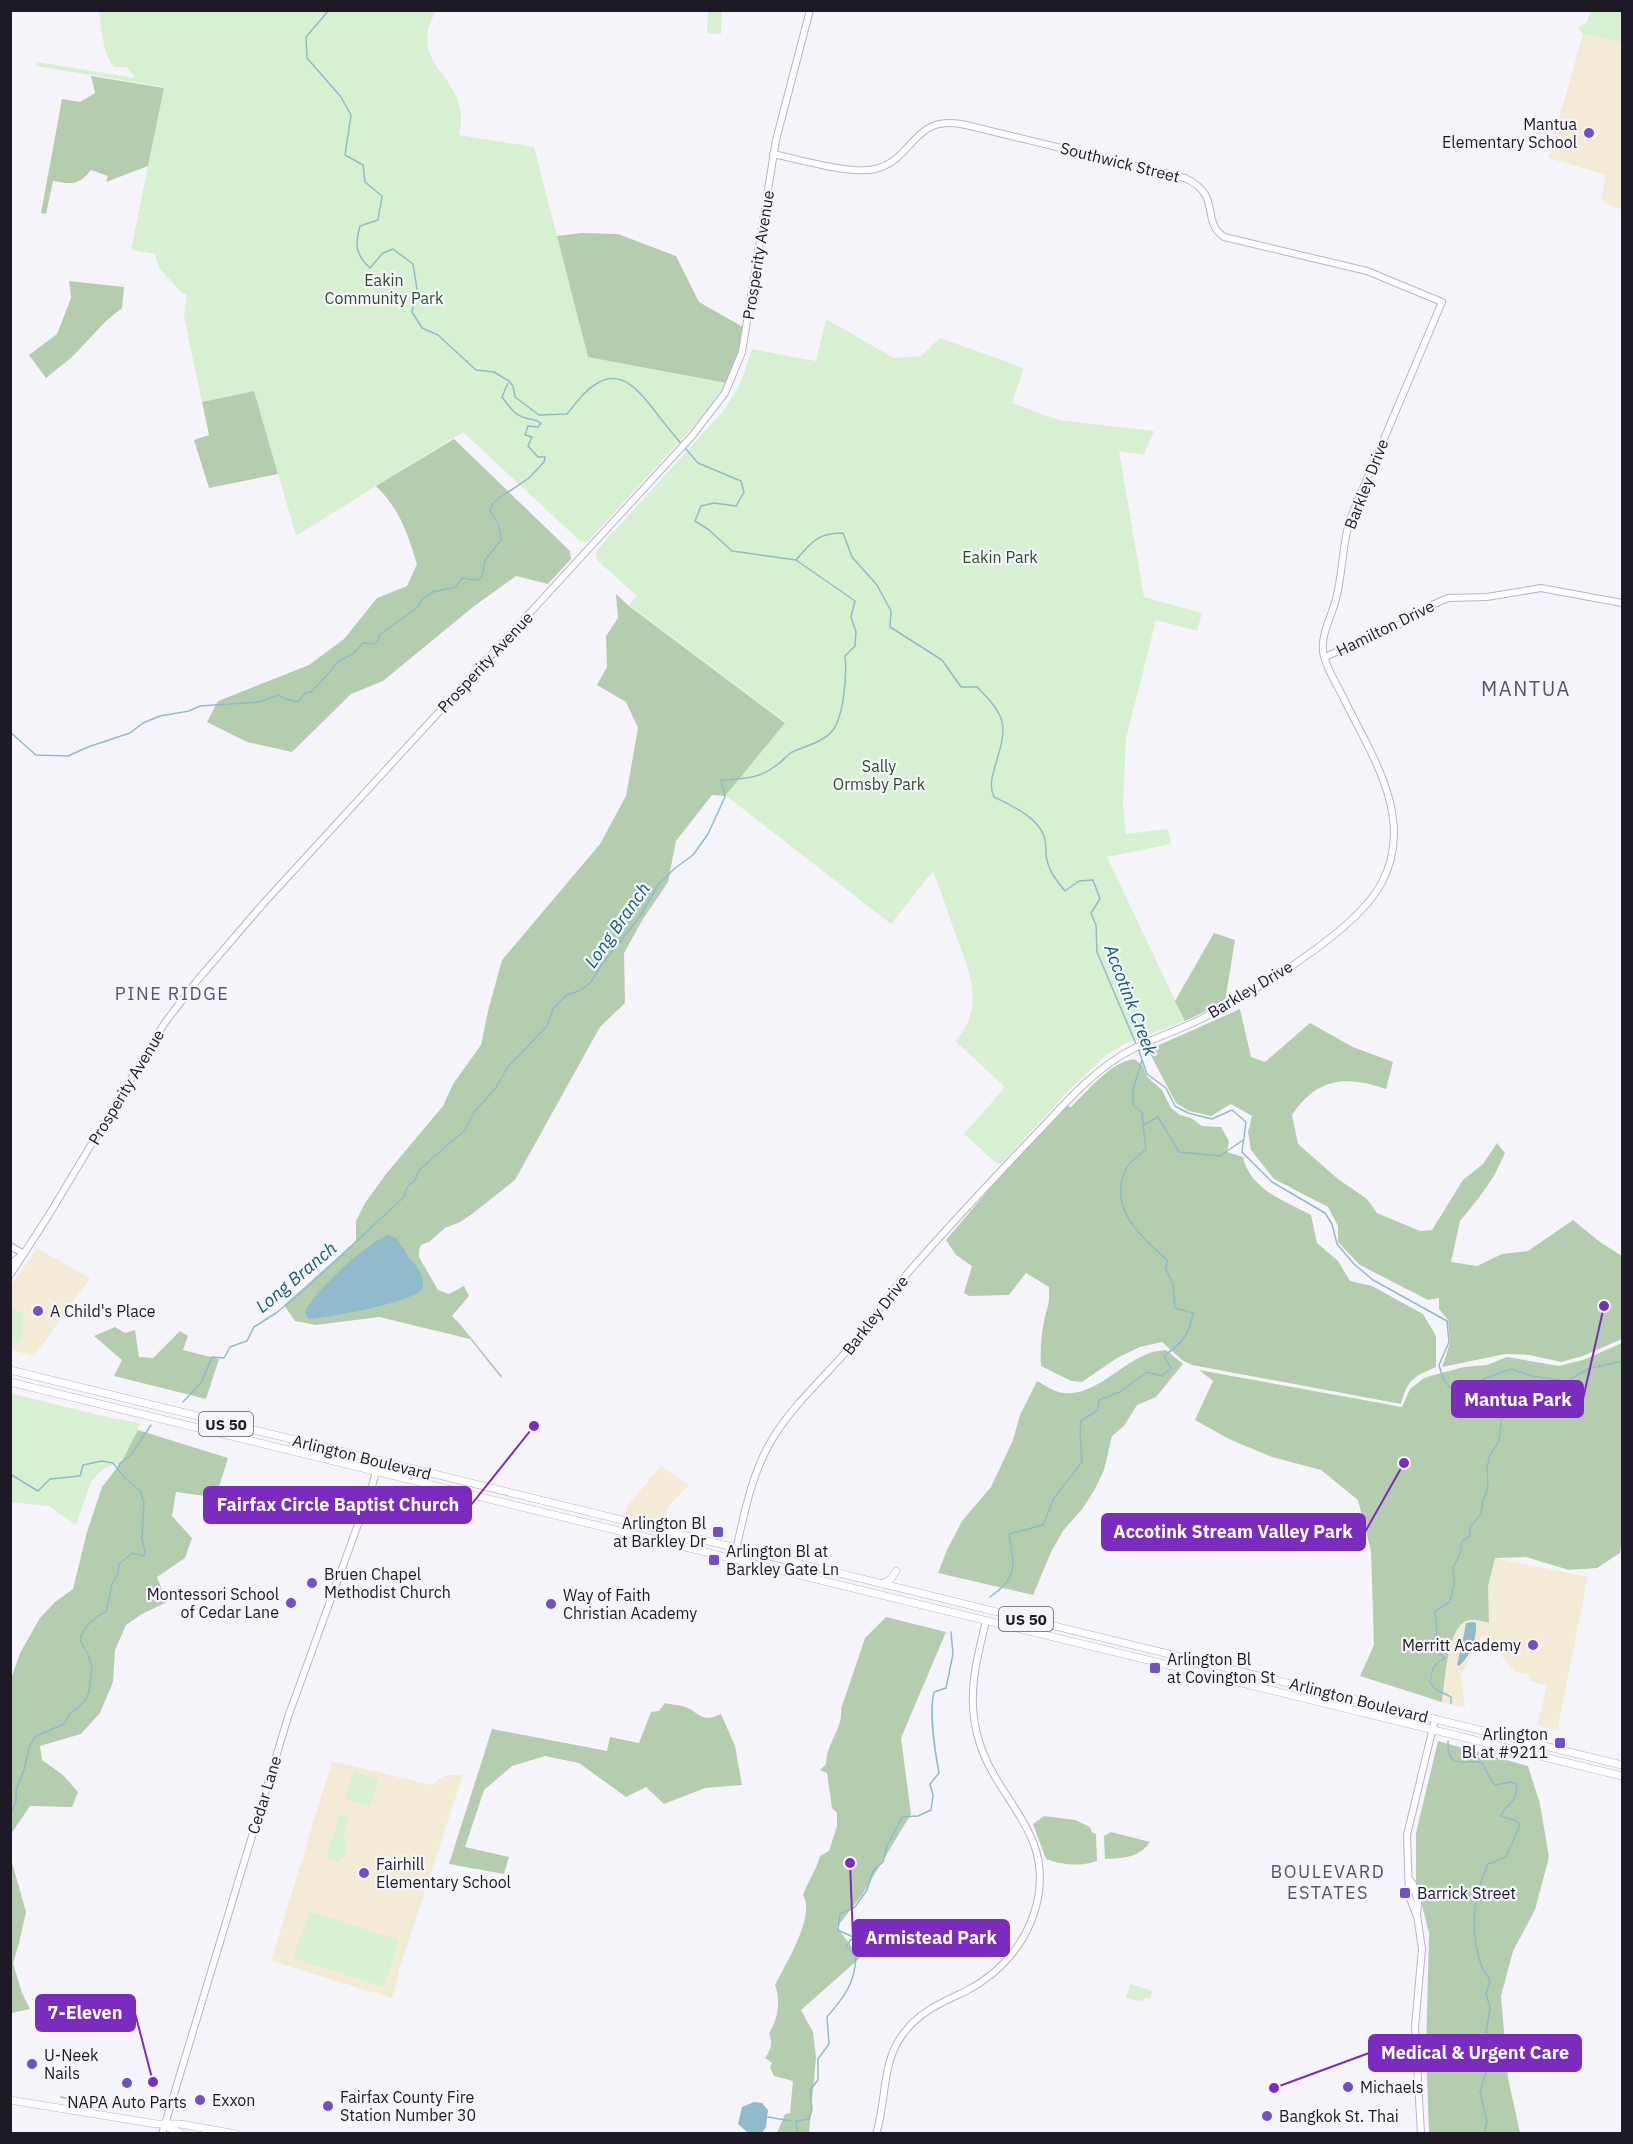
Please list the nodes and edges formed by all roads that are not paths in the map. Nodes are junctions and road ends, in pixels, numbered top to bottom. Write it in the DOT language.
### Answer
graph roads {
  1 [pos="810,10"];
  2 [pos="773,154"];
  3 [pos="1442,302"];
  4 [pos="1623,603"];
  5 [pos="1325,657"];
  6 [pos="10,1246"];
  7 [pos="24,1254"];
  8 [pos="10,1264"];
  9 [pos="10,1275"];
  10 [pos="10,1370"];
  11 [pos="10,1382"];
  12 [pos="379,1461"];
  13 [pos="376,1471"];
  14 [pos="736,1548"];
  15 [pos="734,1559"];
  16 [pos="896,1570"];
  17 [pos="882,1584"];
  18 [pos="986,1621"];
  19 [pos="1435,1719"];
  20 [pos="1432,1730"];
  21 [pos="1623,1765"];
  22 [pos="1623,1776"];
  23 [pos="10,2100"];
  24 [pos="164,2125"];
  25 [pos="1422,2131"];
  26 [pos="162,2133"];
  27 [pos="182,2133"];
  28 [pos="236,2133"];
  29 [pos="876,2133"];
  1 -- 2 [label="street, Prosperity Avenue"];
  2 -- 3 [label="street, Southwick Street"];
  2 -- 7 [label="street, Prosperity Avenue"];
  3 -- 5 [label="street, Barkley Drive"];
  4 -- 5 [label="street, Hamilton Drive"];
  5 -- 14 [label="street, Barkley Drive"];
  6 -- 7 [label="street"];
  7 -- 8 [label="street, Prosperity Avenue"];
  7 -- 9 [label="street, Prosperity Avenue"];
  10 -- 12 [label="main road, Arlington Boulevard / US 50"];
  11 -- 13 [label="main road, Arlington Boulevard / US 50"];
  12 -- 13 [label="street, Cedar Lane"];
  12 -- 14 [label="main road, Arlington Boulevard / US 50"];
  13 -- 15 [label="main road, Arlington Boulevard / US 50"];
  13 -- 24 [label="street, Cedar Lane"];
  14 -- 15 [label="street, Barkley Drive"];
  14 -- 17 [label="main road, Arlington Boulevard / US 50"];
  15 -- 18 [label="main road, Arlington Boulevard / US 50"];
  16 -- 17 [label="main road"];
  17 -- 19 [label="main road, Arlington Boulevard / US 50"];
  18 -- 20 [label="main road, Arlington Boulevard / US 50"];
  18 -- 29 [label="street"];
  19 -- 20 [label="street"];
  19 -- 21 [label="main road, Arlington Boulevard / US 50"];
  20 -- 22 [label="main road, Arlington Boulevard / US 50"];
  20 -- 25 [label="street"];
  23 -- 24 [label="main road"];
  24 -- 26 [label="street, Cedar Lane"];
  24 -- 27 [label="main road"];
  24 -- 28 [label="main road"];
}
